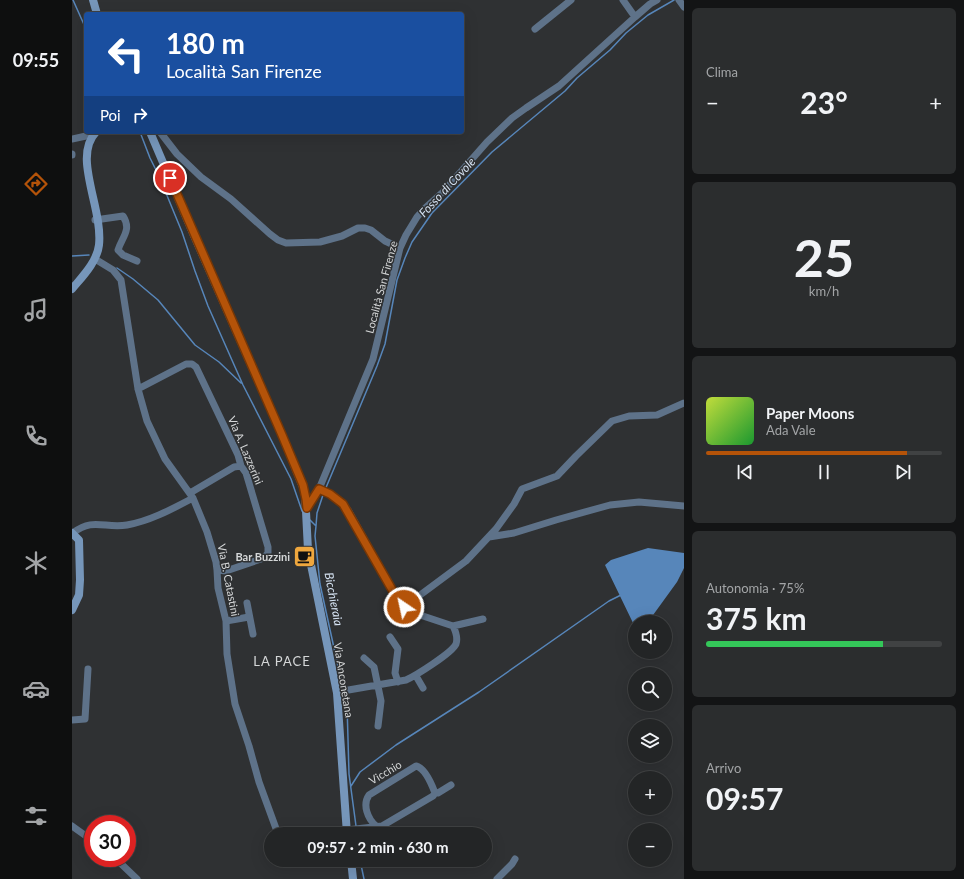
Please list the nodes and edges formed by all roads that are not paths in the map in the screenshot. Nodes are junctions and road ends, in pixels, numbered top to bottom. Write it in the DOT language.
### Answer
graph roads {
  1 [pos="93,0"];
  2 [pos="571,0"];
  3 [pos="623,0"];
  4 [pos="657,0"];
  5 [pos="646,3"];
  6 [pos="96,12"];
  7 [pos="635,17"];
  8 [pos="535,29"];
  9 [pos="91,134"];
  10 [pos="151,134"];
  11 [pos="162,134"];
  12 [pos="86,136"];
  13 [pos="72,139"];
  14 [pos="72,154"];
  15 [pos="73,166"];
  16 [pos="85,199"];
  17 [pos="95,220"];
  18 [pos="400,248"];
  19 [pos="95,258"];
  20 [pos="137,261"];
  21 [pos="72,289"];
  22 [pos="138,389"];
  23 [pos="684,403"];
  24 [pos="241,466"];
  25 [pos="320,490"];
  26 [pos="191,496"];
  27 [pos="684,506"];
  28 [pos="307,508"];
  29 [pos="73,533"];
  30 [pos="489,537"];
  31 [pos="217,570"];
  32 [pos="247,603"];
  33 [pos="404,607"];
  34 [pos="72,610"];
  35 [pos="250,617"];
  36 [pos="483,619"];
  37 [pos="226,621"];
  38 [pos="453,626"];
  39 [pos="253,634"];
  40 [pos="390,637"];
  41 [pos="364,658"];
  42 [pos="88,669"];
  43 [pos="416,676"];
  44 [pos="398,682"];
  45 [pos="378,685"];
  46 [pos="423,688"];
  47 [pos="337,692"];
  48 [pos="72,720"];
  49 [pos="378,726"];
  50 [pos="451,785"];
  51 [pos="435,793"];
  52 [pos="72,826"];
  53 [pos="376,826"];
  54 [pos="275,827"];
  55 [pos="348,827"];
  56 [pos="368,827"];
  57 [pos="84,835"];
  58 [pos="514,859"];
  59 [pos="124,867"];
  60 [pos="352,867"];
  61 [pos="137,879"];
  62 [pos="353,879"];
  63 [pos="497,879"];
  1 -- 6 [label="main road"];
  2 -- 8 [label="street"];
  3 -- 7 [label="street"];
  4 -- 5 [label="street, Località San Firenze"];
  5 -- 7 [label="street, Località San Firenze"];
  7 -- 18 [label="street, Località San Firenze"];
  9 -- 12 [label="main road"];
  10 -- 28 [label="main road, Via Anconetana"];
  11 -- 18 [label="street"];
  12 -- 13 [label="street"];
  12 -- 14 [label="main road"];
  14 -- 15 [label="main road"];
  16 -- 17 [label="main road"];
  17 -- 19 [label="main road"];
  17 -- 20 [label="street"];
  18 -- 25 [label="street, Località San Firenze"];
  19 -- 21 [label="main road"];
  19 -- 22 [label="street, Via B. Catastini"];
  22 -- 24 [label="street, Via A. Lazzerini"];
  22 -- 26 [label="street, Via B. Catastini"];
  23 -- 30 [label="street"];
  24 -- 26 [label="street"];
  24 -- 31 [label="street, Via A. Lazzerini"];
  25 -- 28 [label="street, Località San Firenze"];
  25 -- 33 [label="street"];
  26 -- 29 [label="street"];
  26 -- 31 [label="street, Via B. Catastini"];
  27 -- 30 [label="street"];
  28 -- 47 [label="main road, Via Anconetana"];
  29 -- 34 [label="main road"];
  30 -- 33 [label="street"];
  31 -- 37 [label="street, Via B. Catastini"];
  32 -- 35 [label="street"];
  33 -- 38 [label="street"];
  35 -- 37 [label="street"];
  35 -- 39 [label="street"];
  36 -- 38 [label="street"];
  37 -- 54 [label="street, Via B. Catastini"];
  38 -- 43 [label="street"];
  40 -- 44 [label="street"];
  41 -- 45 [label="street"];
  42 -- 48 [label="street"];
  43 -- 44 [label="street"];
  43 -- 46 [label="street"];
  44 -- 45 [label="street"];
  45 -- 47 [label="street"];
  45 -- 49 [label="street"];
  47 -- 55 [label="main road, Via Anconetana"];
  50 -- 51 [label="street"];
  51 -- 53 [label="street"];
  51 -- 53 [label="street, Vicchio"];
  52 -- 57 [label="street"];
  53 -- 56 [label="street"];
  58 -- 63 [label="street"];
  59 -- 61 [label="street"];
  60 -- 62 [label="main road"];
}
